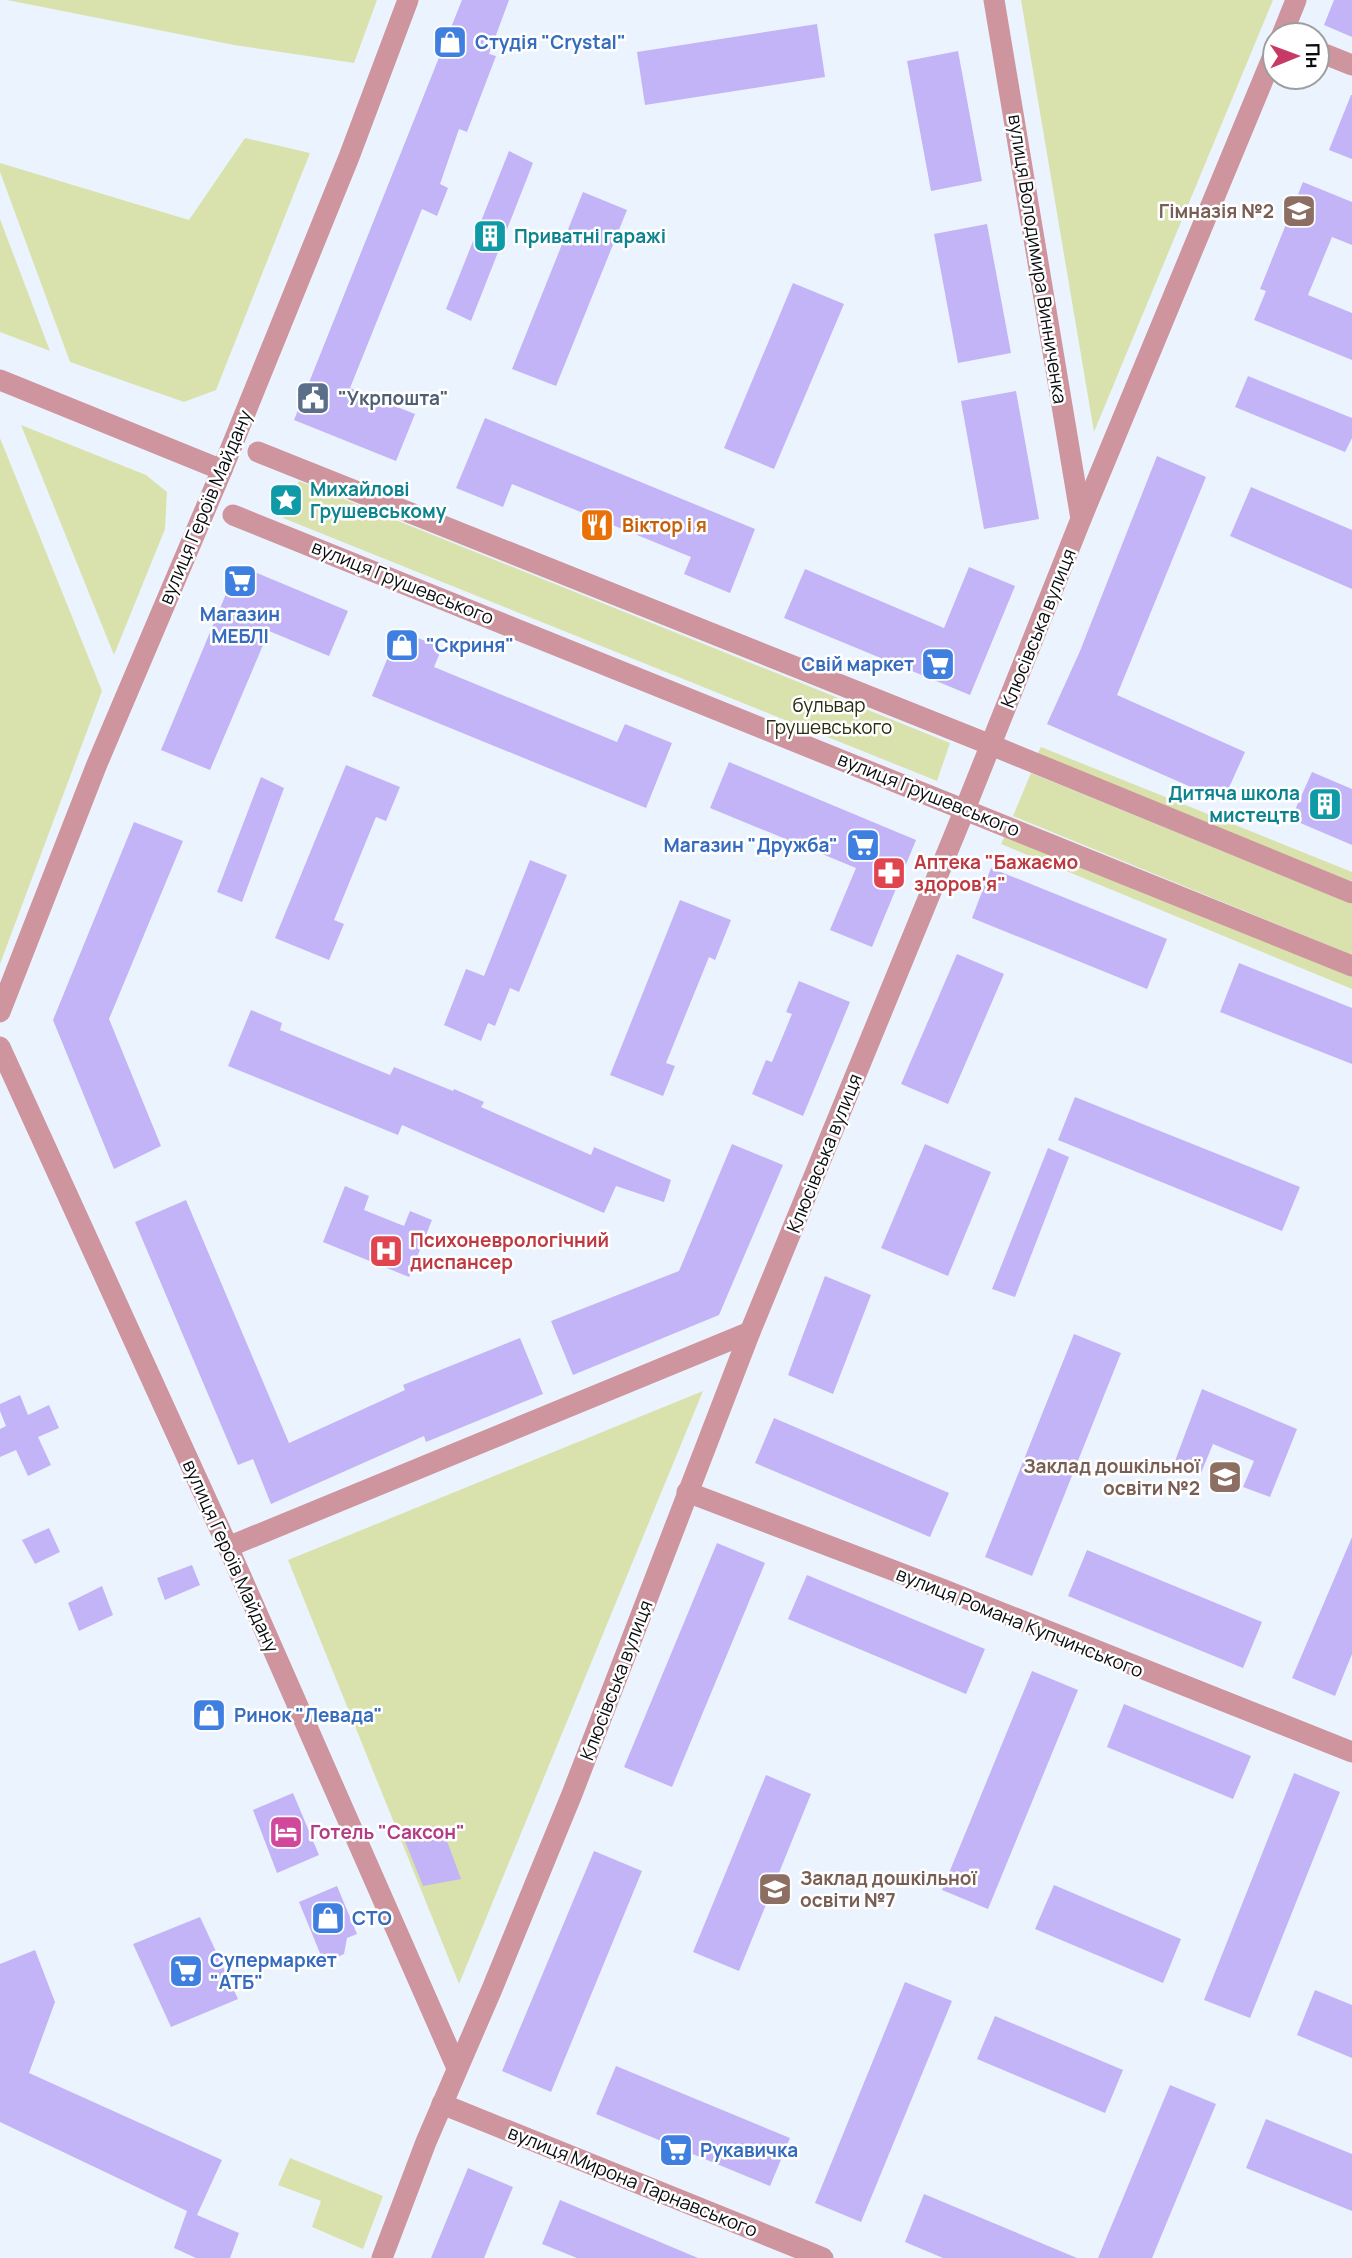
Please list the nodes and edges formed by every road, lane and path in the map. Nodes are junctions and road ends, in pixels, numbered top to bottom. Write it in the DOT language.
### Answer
graph roads {
  1 [pos="408,0"];
  2 [pos="994,0"];
  3 [pos="1296,0"];
  4 [pos="1288,21"];
  5 [pos="1331,57"];
  6 [pos="1352,65"];
  7 [pos="1261,85"];
  8 [pos="0,380"];
  9 [pos="258,453"];
  10 [pos="222,470"];
  11 [pos="233,514"];
  12 [pos="1081,519"];
  13 [pos="991,745"];
  14 [pos="965,809"];
  15 [pos="1352,893"];
  16 [pos="1352,966"];
  17 [pos="0,1012"];
  18 [pos="0,1047"];
  19 [pos="750,1332"];
  20 [pos="687,1492"];
  21 [pos="228,1548"];
  22 [pos="1352,1752"];
  23 [pos="457,2068"];
  24 [pos="442,2104"];
  25 [pos="382,2258"];
  26 [pos="823,2258"];
  1 -- 10 [label="street, вулиця Героїв Майдану"];
  2 -- 12 [label="street, вулиця Володимира Винниченка"];
  3 -- 4 [label="street"];
  5 -- 6 [label="street"];
  7 -- 12 [label="street, Клюсівська вулиця"];
  8 -- 10 [label="street"];
  9 -- 13 [label="street"];
  10 -- 17 [label="street, вулиця Героїв Майдану"];
  11 -- 14 [label="street, вулиця Грушевського"];
  12 -- 13 [label="street, Клюсівська вулиця"];
  13 -- 14 [label="street, Клюсівська вулиця"];
  13 -- 15 [label="street"];
  14 -- 16 [label="street, вулиця Грушевського"];
  14 -- 19 [label="street, Клюсівська вулиця"];
  18 -- 21 [label="street, вулиця Героїв Майдану"];
  19 -- 20 [label="street, Клюсівська вулиця"];
  19 -- 21 [label="street"];
  20 -- 22 [label="street, вулиця Романа Купчинського"];
  20 -- 23 [label="street, Клюсівська вулиця"];
  21 -- 23 [label="street, вулиця Героїв Майдану"];
  23 -- 24 [label="street, Клюсівська вулиця"];
  24 -- 25 [label="street, Клюсівська вулиця"];
  24 -- 26 [label="street, вулиця Мирона Тарнавського"];
}
